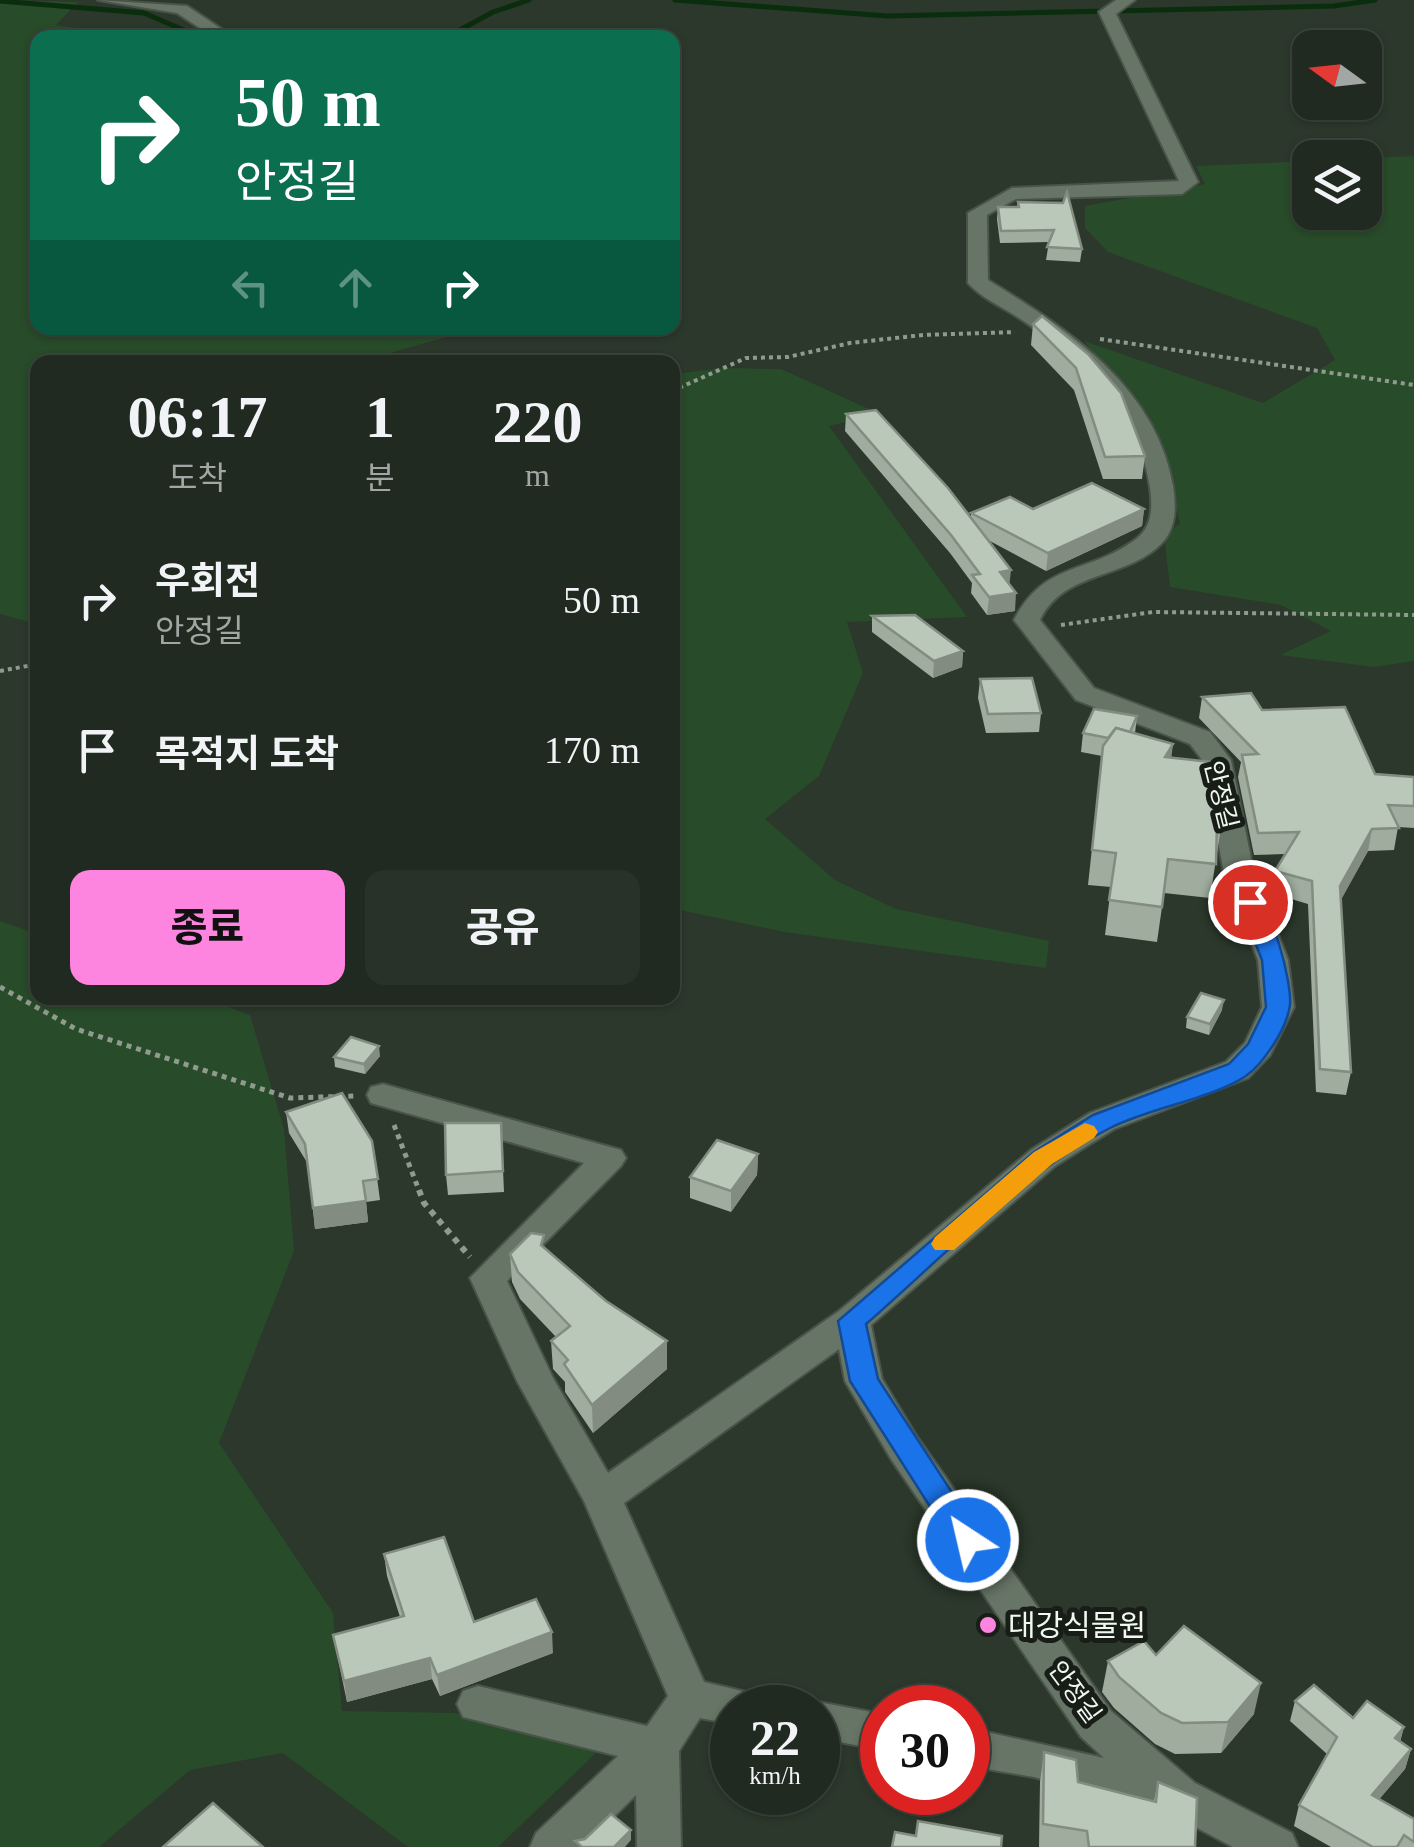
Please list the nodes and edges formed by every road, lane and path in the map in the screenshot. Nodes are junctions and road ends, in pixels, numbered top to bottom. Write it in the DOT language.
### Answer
graph roads {
  1 [pos="106,0"];
  2 [pos="1114,9"];
  3 [pos="214,30"];
  4 [pos="1414,615"];
  5 [pos="1034,629"];
  6 [pos="30,665"];
  7 [pos="0,670"];
  8 [pos="0,986"];
  9 [pos="30,1003"];
  10 [pos="34,1005"];
  11 [pos="383,1095"];
  12 [pos="488,1278"];
  13 [pos="852,1321"];
  14 [pos="602,1498"];
  15 [pos="690,1698"];
  16 [pos="710,1702"];
  17 [pos="478,1704"];
  18 [pos="657,1747"];
  19 [pos="990,1751"];
  20 [pos="1180,1797"];
  21 [pos="552,1847"];
  22 [pos="658,1847"];
  23 [pos="1276,1847"];
  1 -- 3 [label="street"];
  2 -- 5 [label="street"];
  4 -- 5 [label="path"];
  5 -- 13 [label="street, 안정길"];
  6 -- 7 [label="path"];
  8 -- 9 [label="path"];
  10 -- 11 [label="path"];
  11 -- 12 [label="path"];
  11 -- 12 [label="street"];
  12 -- 14 [label="street"];
  13 -- 14 [label="street"];
  13 -- 20 [label="street, 안정길"];
  14 -- 15 [label="street"];
  15 -- 16 [label="street"];
  15 -- 18 [label="street"];
  17 -- 18 [label="street"];
  18 -- 21 [label="street"];
  18 -- 22 [label="street"];
  19 -- 20 [label="street"];
  20 -- 23 [label="street, 안정길"];
}
